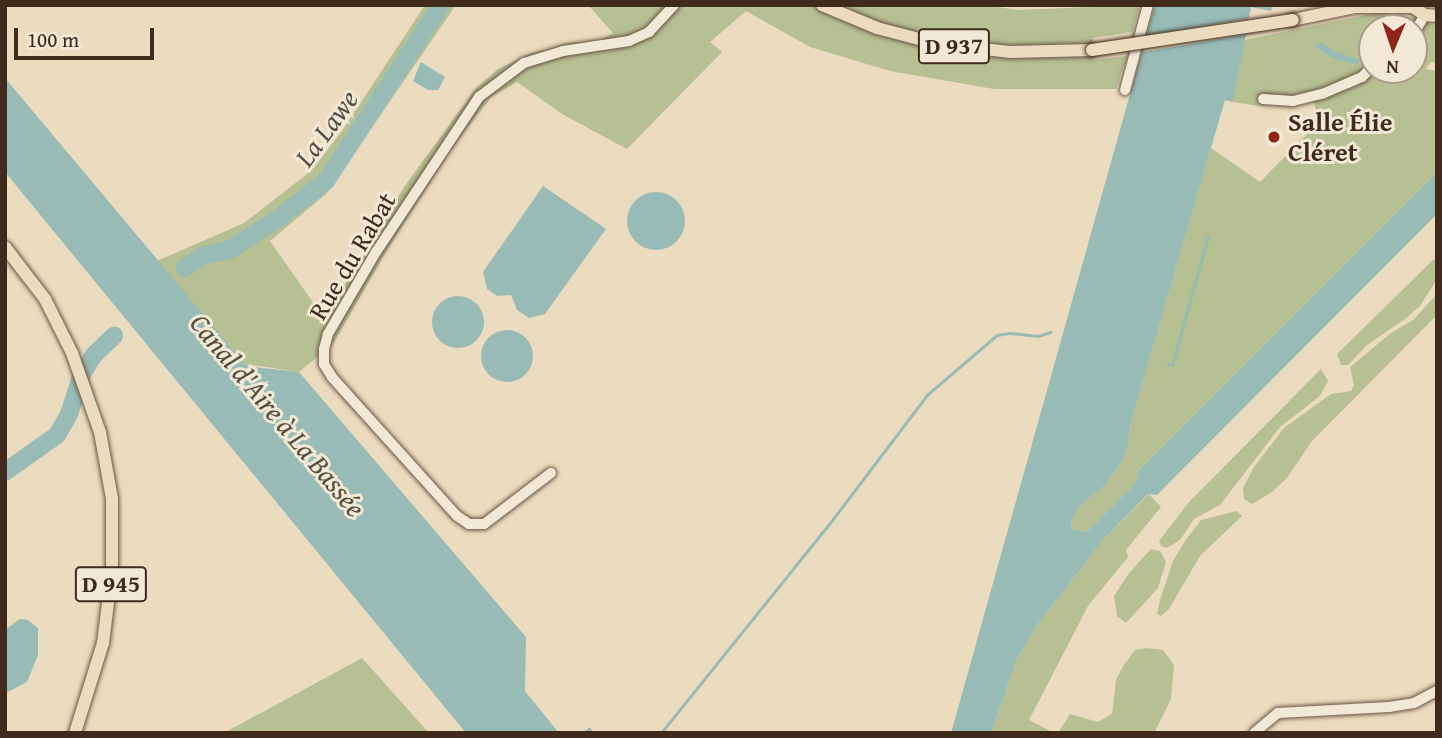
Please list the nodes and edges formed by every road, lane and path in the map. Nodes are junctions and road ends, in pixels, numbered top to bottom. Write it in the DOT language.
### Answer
graph roads {
  1 [pos="674,5"];
  2 [pos="822,5"];
  3 [pos="1148,5"];
  4 [pos="1356,6"];
  5 [pos="1410,6"];
  6 [pos="1431,16"];
  7 [pos="1358,78"];
  8 [pos="1125,90"];
  9 [pos="1263,99"];
  10 [pos="5,247"];
  11 [pos="551,473"];
  12 [pos="1437,691"];
  13 [pos="75,733"];
  14 [pos="1254,733"];
  1 -- 11 [label="street, Rue du Rabat"];
  2 -- 4 [label="main road, D 937, bridge"];
  3 -- 8 [label="street"];
  4 -- 5 [label="main road, D 937"];
  5 -- 6 [label="main road"];
  7 -- 9 [label="street"];
  10 -- 13 [label="main road, D 945"];
  12 -- 14 [label="street"];
}
